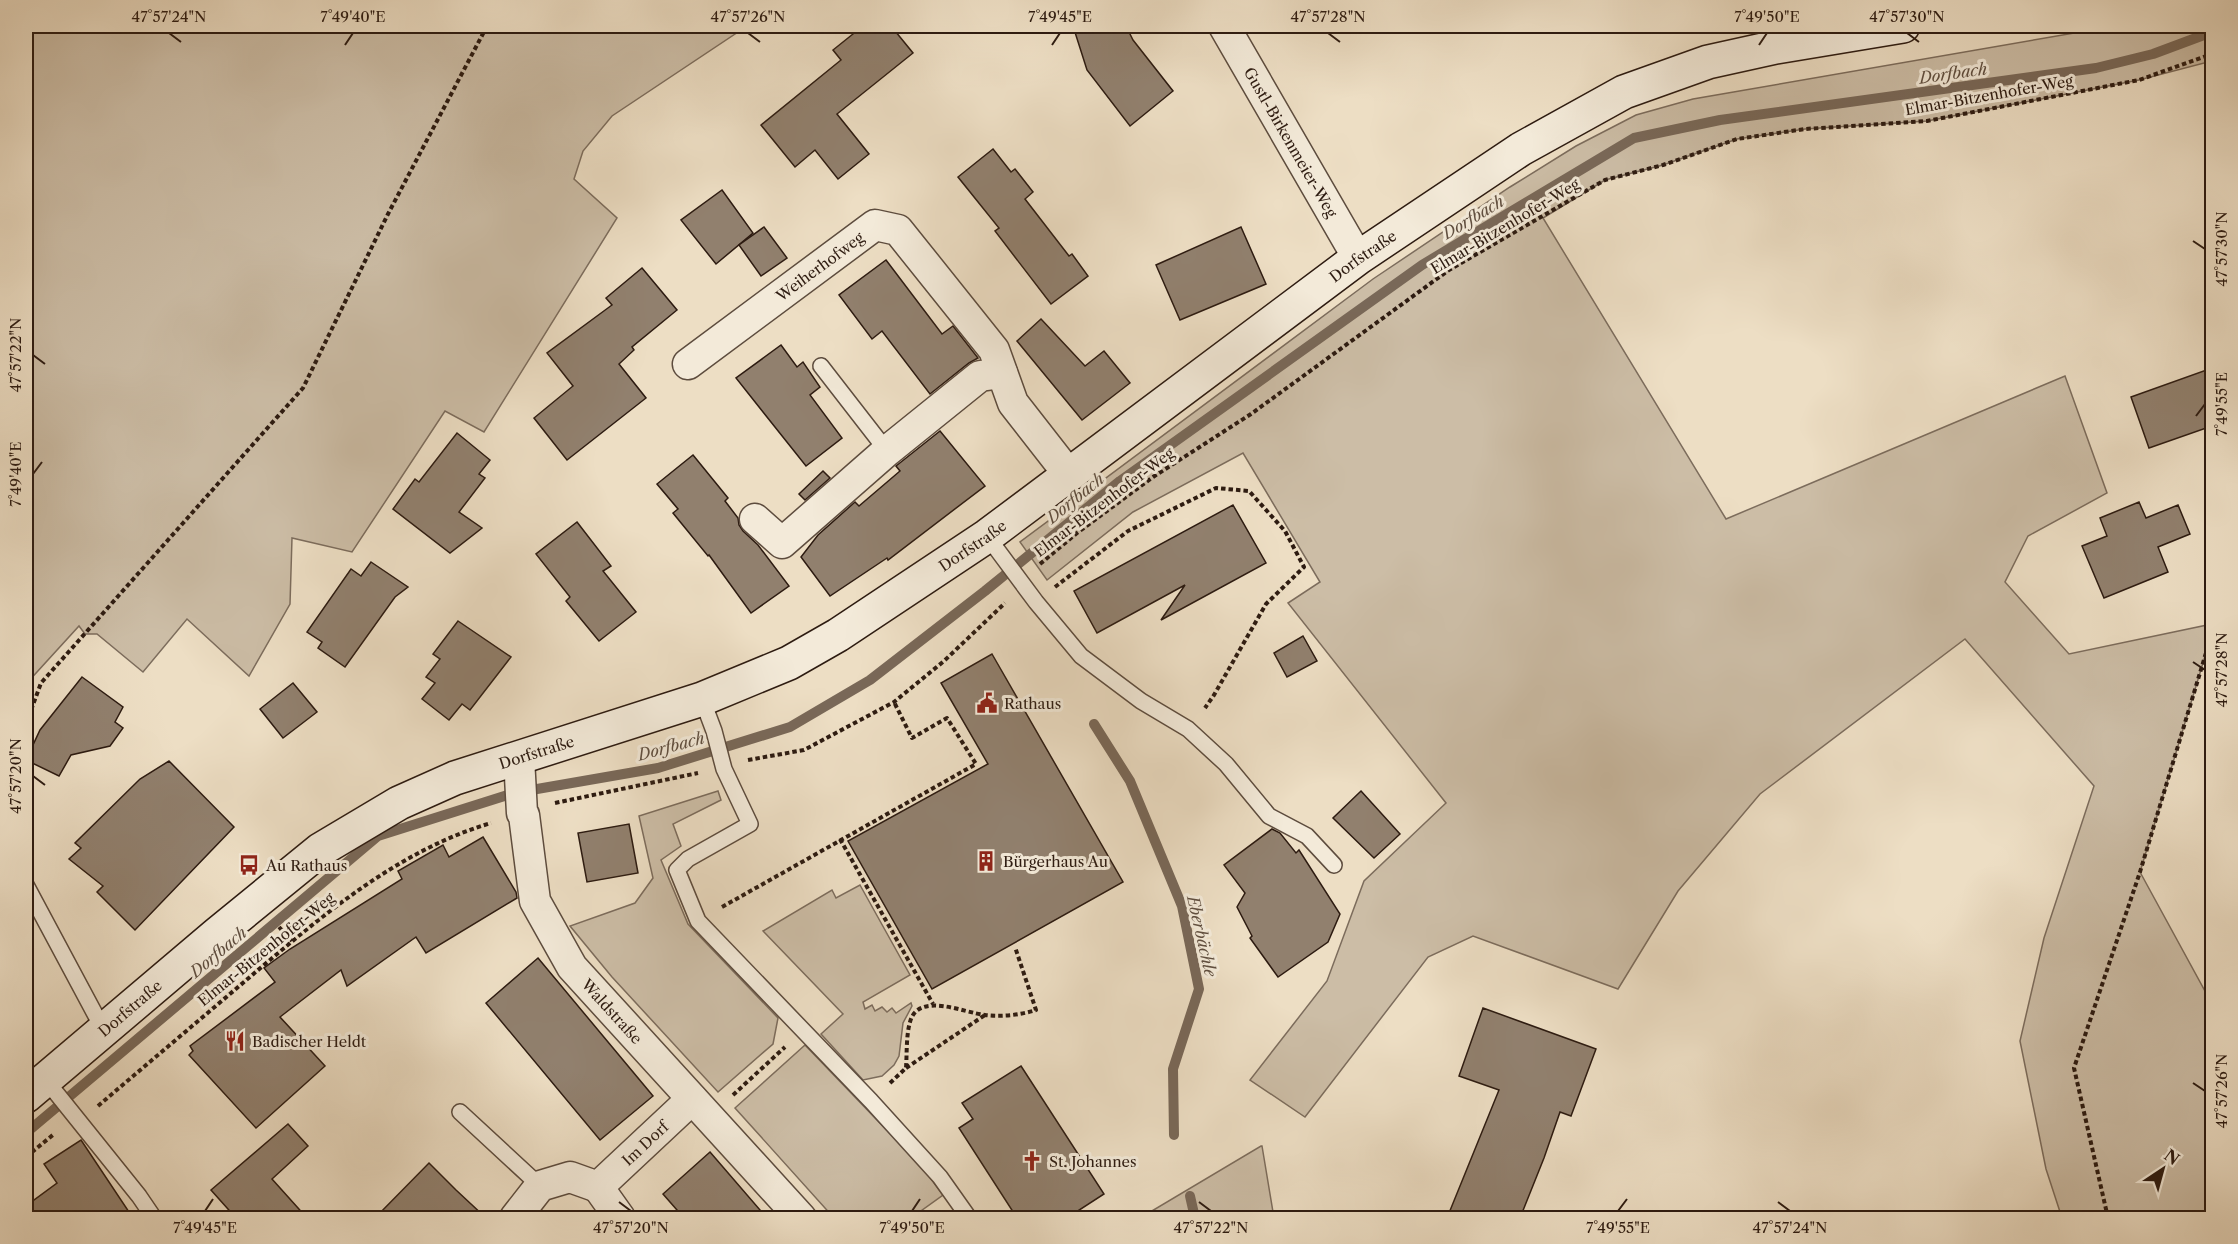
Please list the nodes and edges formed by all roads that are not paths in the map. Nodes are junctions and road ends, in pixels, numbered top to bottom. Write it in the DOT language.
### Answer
graph roads {
  1 [pos="1224,26"];
  2 [pos="1903,26"];
  3 [pos="1358,258"];
  4 [pos="688,364"];
  5 [pos="821,366"];
  6 [pos="1002,373"];
  7 [pos="887,451"];
  8 [pos="1070,476"];
  9 [pos="755,519"];
  10 [pos="995,548"];
  11 [pos="702,699"];
  12 [pos="519,766"];
  13 [pos="1334,865"];
  14 [pos="26,885"];
  15 [pos="103,1029"];
  16 [pos="42,1089"];
  17 [pos="700,1108"];
  18 [pos="460,1112"];
  19 [pos="540,1186"];
  20 [pos="598,1186"];
  21 [pos="154,1218"];
  22 [pos="515,1218"];
  23 [pos="620,1218"];
  24 [pos="801,1218"];
  25 [pos="969,1218"];
  1 -- 3 [label="street, Gustl-Birkenmeier-Weg"];
  2 -- 3 [label="main road, Dorfstraße"];
  3 -- 8 [label="main road, Dorfstraße"];
  4 -- 6 [label="street, Weiherhofweg"];
  5 -- 7 [label="lane"];
  6 -- 7 [label="street"];
  6 -- 8 [label="street, Weiherhofweg"];
  7 -- 9 [label="street"];
  8 -- 10 [label="main road, Dorfstraße"];
  10 -- 11 [label="main road, Dorfstraße"];
  10 -- 13 [label="lane"];
  11 -- 12 [label="main road, Dorfstraße"];
  11 -- 25 [label="lane"];
  12 -- 15 [label="main road, Dorfstraße"];
  12 -- 17 [label="street, Waldstraße"];
  14 -- 15 [label="lane"];
  15 -- 16 [label="main road, Dorfstraße"];
  16 -- 21 [label="lane, Dorfstraße"];
  17 -- 20 [label="street, Im Dorf"];
  17 -- 24 [label="street, Waldstraße"];
  18 -- 19 [label="lane"];
  19 -- 20 [label="street"];
  19 -- 22 [label="street"];
  20 -- 23 [label="street"];
}
